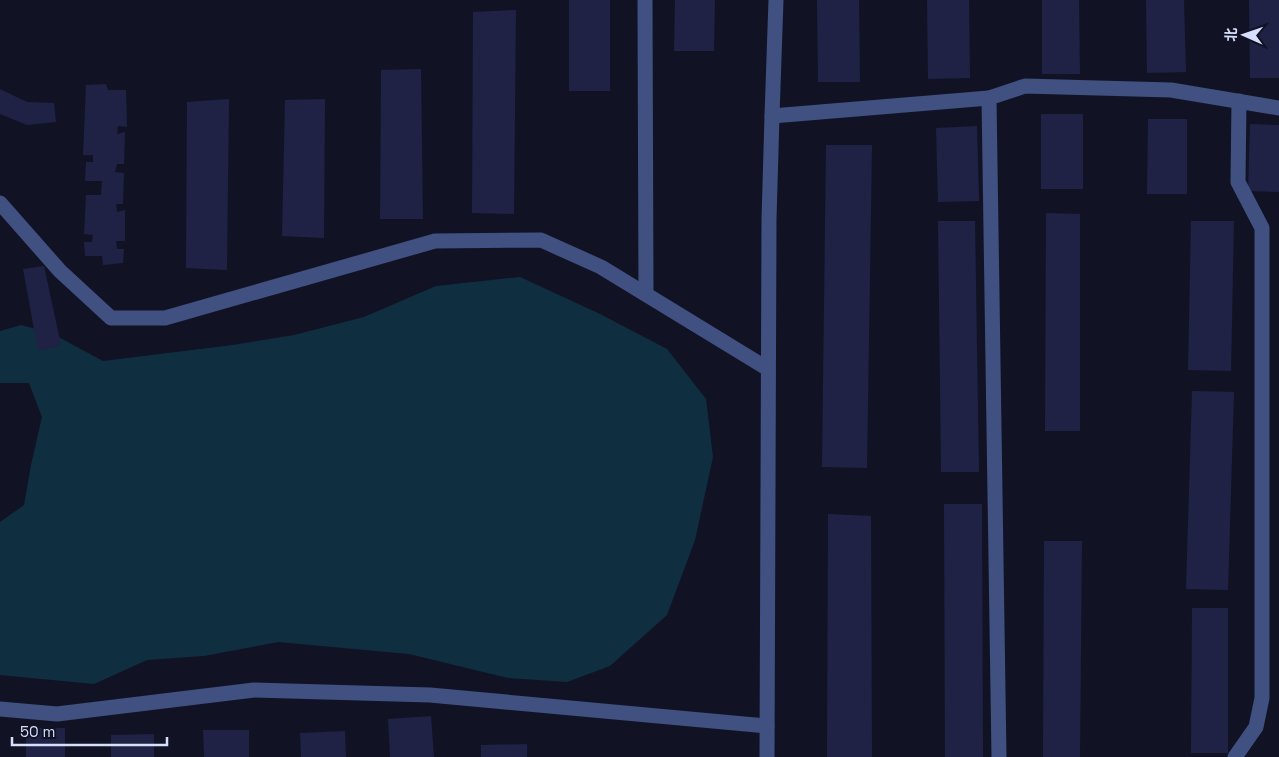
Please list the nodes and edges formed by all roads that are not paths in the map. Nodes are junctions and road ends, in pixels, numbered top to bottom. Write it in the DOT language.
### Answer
graph roads {
  1 [pos="645,0"];
  2 [pos="776,0"];
  3 [pos="989,98"];
  4 [pos="1239,101"];
  5 [pos="1279,108"];
  6 [pos="772,116"];
  7 [pos="0,203"];
  8 [pos="646,294"];
  9 [pos="768,369"];
  10 [pos="0,709"];
  11 [pos="767,726"];
  12 [pos="767,757"];
  13 [pos="999,757"];
  14 [pos="1235,757"];
  1 -- 8 [label="street"];
  2 -- 6 [label="street"];
  3 -- 4 [label="street"];
  3 -- 6 [label="street"];
  3 -- 13 [label="street"];
  4 -- 5 [label="street"];
  4 -- 14 [label="street"];
  6 -- 9 [label="street"];
  7 -- 8 [label="street"];
  8 -- 9 [label="street"];
  9 -- 11 [label="street"];
  10 -- 11 [label="street"];
  11 -- 12 [label="street"];
}
